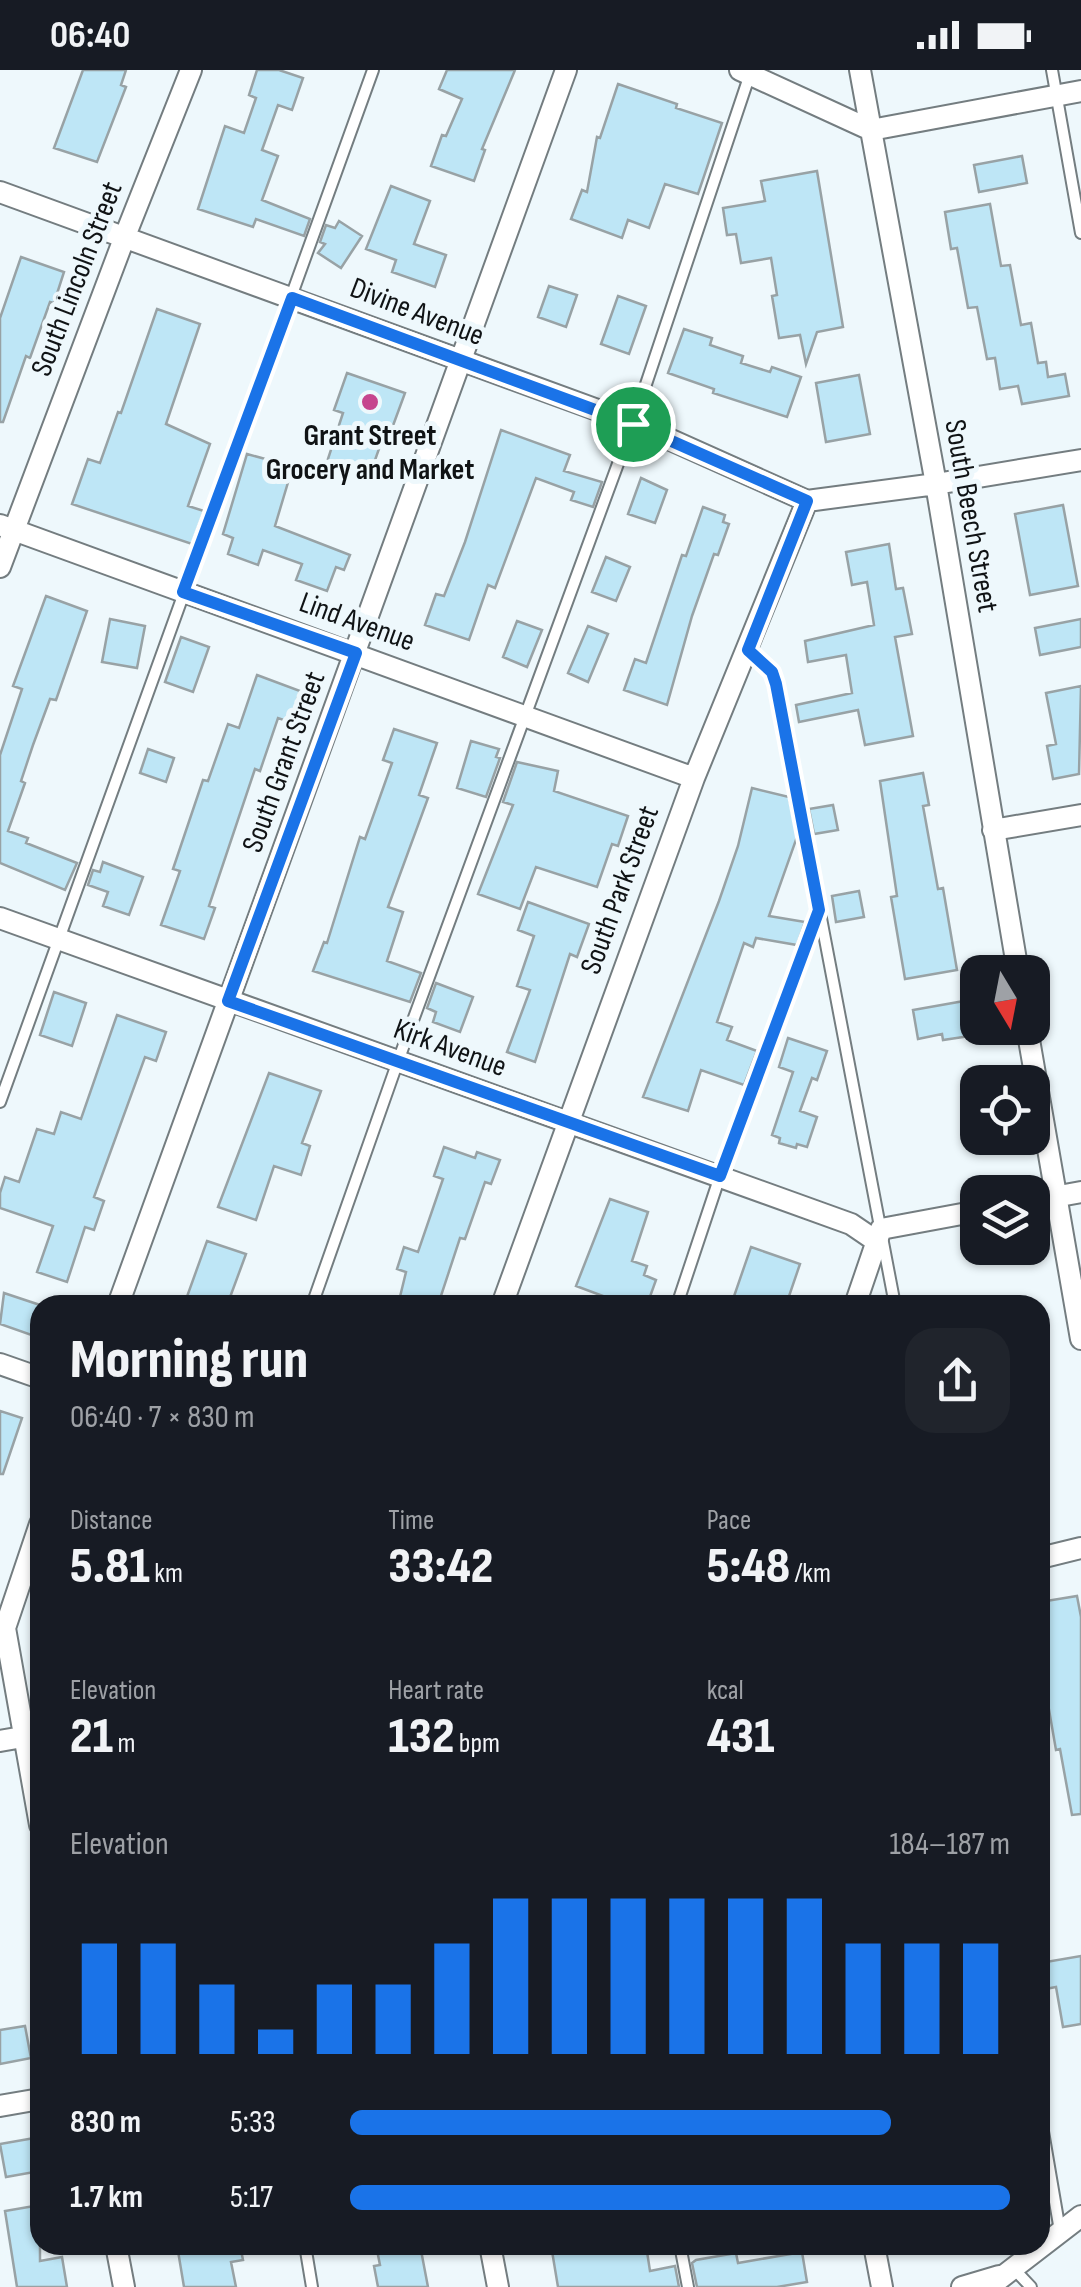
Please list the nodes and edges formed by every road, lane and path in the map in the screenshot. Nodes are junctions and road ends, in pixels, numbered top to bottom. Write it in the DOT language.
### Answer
graph roads {
  1 [pos="191,70"];
  2 [pos="374,70"];
  3 [pos="566,70"];
  4 [pos="860,70"];
  5 [pos="1052,70"];
  6 [pos="745,72"];
  7 [pos="1081,91"];
  8 [pos="1057,96"];
  9 [pos="871,130"];
  10 [pos="0,192"];
  11 [pos="1081,233"];
  12 [pos="124,236"];
  13 [pos="292,298"];
  14 [pos="458,360"];
  15 [pos="633,424"];
  16 [pos="1081,460"];
  17 [pos="936,484"];
  18 [pos="807,501"];
  19 [pos="6,527"];
  20 [pos="0,567"];
  21 [pos="183,592"];
  22 [pos="748,650"];
  23 [pos="356,653"];
  24 [pos="525,715"];
  25 [pos="694,778"];
  26 [pos="1081,815"];
  27 [pos="992,830"];
  28 [pos="819,910"];
  29 [pos="0,918"];
  30 [pos="60,940"];
  31 [pos="1015,955"];
  32 [pos="228,1001"];
  33 [pos="1030,1045"];
  34 [pos="398,1061"];
  35 [pos="0,1102"];
  36 [pos="566,1122"];
  37 [pos="720,1176"];
  38 [pos="1081,1192"];
  39 [pos="1057,1196"];
  40 [pos="1050,1197"];
  41 [pos="960,1215"];
  42 [pos="879,1235"];
  43 [pos="122,1295"];
  44 [pos="316,1295"];
  45 [pos="505,1295"];
  46 [pos="680,1295"];
  47 [pos="858,1295"];
  48 [pos="893,1295"];
  49 [pos="1081,1338"];
  50 [pos="0,1364"];
  51 [pos="30,1374"];
  52 [pos="1081,1548"];
  53 [pos="30,1555"];
  54 [pos="1050,1556"];
  55 [pos="30,1728"];
  56 [pos="30,1736"];
  57 [pos="0,1742"];
  58 [pos="30,2101"];
  59 [pos="0,2106"];
  60 [pos="1050,2173"];
  61 [pos="1081,2216"];
  62 [pos="1060,2232"];
  63 [pos="1050,2240"];
  64 [pos="118,2255"];
  65 [pos="307,2255"];
  66 [pos="492,2255"];
  67 [pos="682,2255"];
  68 [pos="876,2255"];
  69 [pos="1030,2255"];
  70 [pos="1002,2276"];
  71 [pos="124,2287"];
  72 [pos="312,2287"];
  73 [pos="498,2287"];
  74 [pos="688,2287"];
  75 [pos="882,2287"];
  76 [pos="962,2287"];
  77 [pos="1031,2287"];
  1 -- 12 [label="street, South Lincoln Street"];
  2 -- 13 [label="lane"];
  3 -- 14 [label="street, South Grant Street"];
  4 -- 9 [label="street, South Beech Street"];
  5 -- 8 [label="lane"];
  6 -- 9 [label="street"];
  6 -- 15 [label="lane"];
  7 -- 8 [label="street"];
  8 -- 9 [label="street"];
  8 -- 11 [label="lane"];
  9 -- 17 [label="street, South Beech Street"];
  10 -- 12 [label="street, Divine Avenue"];
  12 -- 13 [label="street, Divine Avenue"];
  12 -- 19 [label="street, South Lincoln Street"];
  13 -- 14 [label="street, Divine Avenue"];
  13 -- 21 [label="lane"];
  14 -- 15 [label="street, Divine Avenue"];
  14 -- 23 [label="street, South Grant Street"];
  15 -- 18 [label="street, Divine Avenue"];
  15 -- 24 [label="lane"];
  16 -- 17 [label="street"];
  17 -- 18 [label="street"];
  17 -- 27 [label="street, South Beech Street"];
  18 -- 22 [label="street, South Park Street"];
  19 -- 20 [label="street, South Lincoln Street"];
  19 -- 21 [label="street, Lind Avenue"];
  21 -- 23 [label="street, Lind Avenue"];
  21 -- 30 [label="lane"];
  22 -- 25 [label="street, South Park Street"];
  22 -- 28 [label="lane"];
  23 -- 24 [label="street, Lind Avenue"];
  23 -- 32 [label="street, South Grant Street"];
  24 -- 25 [label="street, Lind Avenue"];
  24 -- 34 [label="lane"];
  25 -- 36 [label="street, South Park Street"];
  26 -- 27 [label="street"];
  27 -- 31 [label="street, South Beech Street"];
  28 -- 37 [label="lane"];
  28 -- 42 [label="lane"];
  29 -- 30 [label="street, Kirk Avenue"];
  30 -- 32 [label="street, Kirk Avenue"];
  30 -- 35 [label="lane"];
  32 -- 34 [label="street, Kirk Avenue"];
  32 -- 43 [label="street, South Grant Street"];
  33 -- 39 [label="street"];
  34 -- 36 [label="street, Kirk Avenue"];
  34 -- 44 [label="lane"];
  36 -- 37 [label="street, Kirk Avenue"];
  36 -- 45 [label="street, South Park Street"];
  37 -- 42 [label="street, Kirk Avenue"];
  37 -- 46 [label="lane"];
  38 -- 39 [label="street"];
  39 -- 40 [label="street"];
  39 -- 49 [label="street"];
  41 -- 42 [label="street"];
  42 -- 47 [label="street"];
  42 -- 48 [label="lane"];
  50 -- 51 [label="street"];
  52 -- 54 [label="street"];
  53 -- 55 [label="street"];
  56 -- 57 [label="street"];
  58 -- 59 [label="street"];
  60 -- 62 [label="lane"];
  61 -- 62 [label="street"];
  62 -- 63 [label="street"];
  64 -- 71 [label="street"];
  65 -- 72 [label="lane"];
  66 -- 73 [label="street"];
  67 -- 74 [label="lane"];
  68 -- 75 [label="street"];
  69 -- 70 [label="street"];
  70 -- 76 [label="street"];
  70 -- 77 [label="lane"];
}
